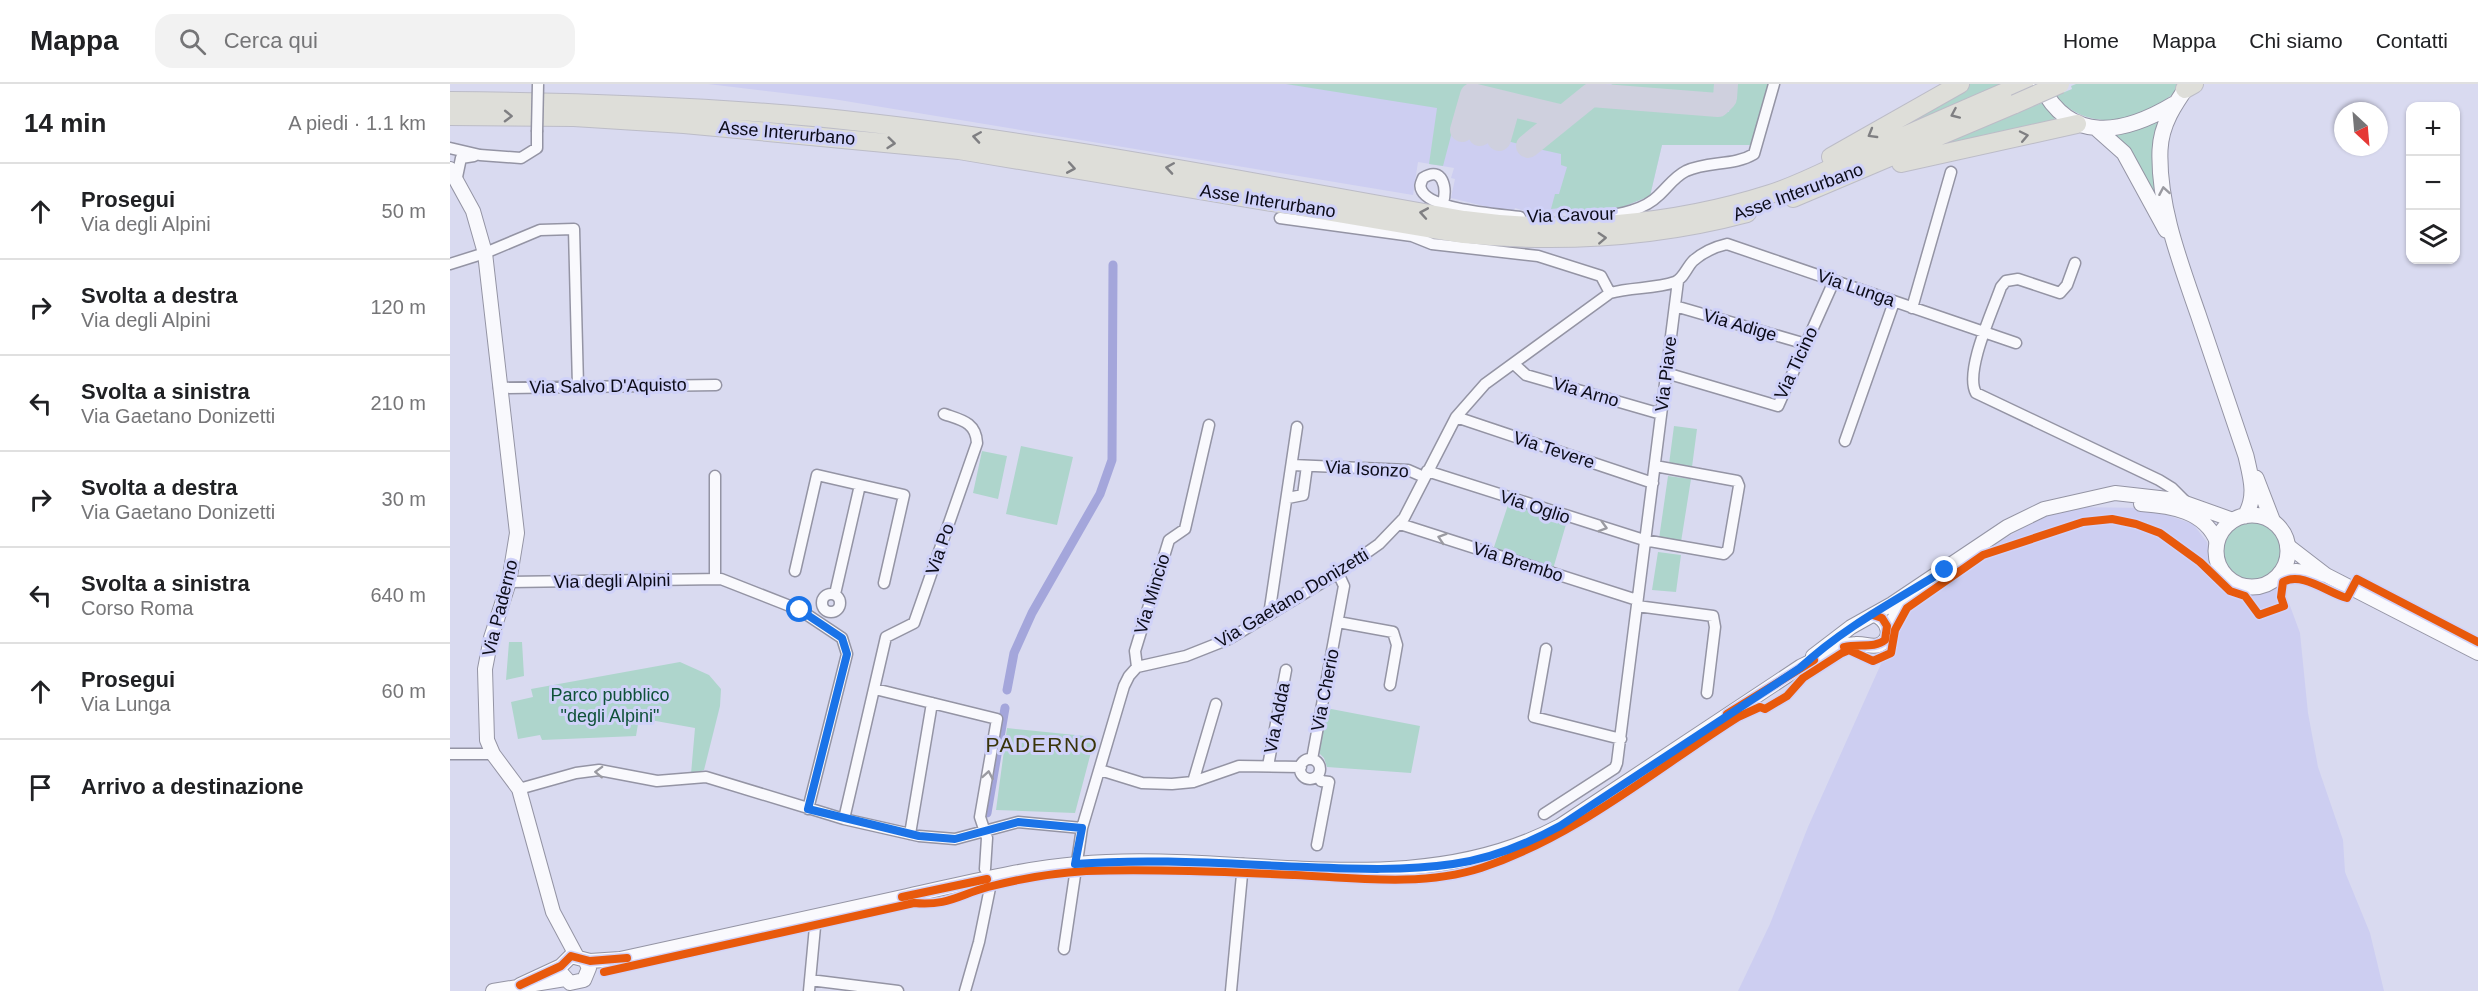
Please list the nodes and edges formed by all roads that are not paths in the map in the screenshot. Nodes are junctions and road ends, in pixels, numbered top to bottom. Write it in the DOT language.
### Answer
graph roads {
  1 [pos="538,84"];
  2 [pos="1774,84"];
  3 [pos="1960,84"];
  4 [pos="2040,84"];
  5 [pos="2060,84"];
  6 [pos="2189,86"];
  7 [pos="2016,93"];
  8 [pos="450,101"];
  9 [pos="2174,104"];
  10 [pos="450,116"];
  11 [pos="2077,124"];
  12 [pos="2097,129"];
  13 [pos="450,148"];
  14 [pos="480,155"];
  15 [pos="456,159"];
  16 [pos="1865,169"];
  17 [pos="1951,172"];
  18 [pos="453,173"];
  19 [pos="1443,203"];
  20 [pos="1280,218"];
  21 [pos="1648,219"];
  22 [pos="2176,249"];
  23 [pos="485,253"];
  24 [pos="450,264"];
  25 [pos="2075,264"];
  26 [pos="1678,281"];
  27 [pos="1834,281"];
  28 [pos="1610,293"];
  29 [pos="1894,302"];
  30 [pos="1675,306"];
  31 [pos="1912,308"];
  32 [pos="1985,333"];
  33 [pos="2016,343"];
  34 [pos="1806,344"];
  35 [pos="1514,364"];
  36 [pos="1666,373"];
  37 [pos="716,385"];
  38 [pos="578,386"];
  39 [pos="499,388"];
  40 [pos="944,414"];
  41 [pos="1661,414"];
  42 [pos="1456,417"];
  43 [pos="1209,425"];
  44 [pos="1297,427"];
  45 [pos="1845,441"];
  46 [pos="2246,456"];
  47 [pos="1292,465"];
  48 [pos="1307,466"];
  49 [pos="1655,466"];
  50 [pos="1426,474"];
  51 [pos="715,476"];
  52 [pos="1653,483"];
  53 [pos="860,485"];
  54 [pos="2165,490"];
  55 [pos="1288,498"];
  56 [pos="2085,499"];
  57 [pos="2239,518"];
  58 [pos="2273,522"];
  59 [pos="1400,524"];
  60 [pos="1644,540"];
  61 [pos="2217,542"];
  62 [pos="2288,545"];
  63 [pos="1945,570"];
  64 [pos="795,571"];
  65 [pos="1338,573"];
  66 [pos="2280,573"];
  67 [pos="2326,575"];
  68 [pos="715,579"];
  69 [pos="509,582"];
  70 [pos="884,583"];
  71 [pos="1637,603"];
  72 [pos="800,610"];
  73 [pos="1269,615"];
  74 [pos="1867,618"];
  75 [pos="1338,622"];
  76 [pos="1888,630"];
  77 [pos="1864,644"];
  78 [pos="1546,649"];
  79 [pos="2478,653"];
  80 [pos="1137,667"];
  81 [pos="1800,668"];
  82 [pos="1286,670"];
  83 [pos="1390,685"];
  84 [pos="875,689"];
  85 [pos="1707,693"];
  86 [pos="932,703"];
  87 [pos="1216,704"];
  88 [pos="1621,739"];
  89 [pos="450,754"];
  90 [pos="493,754"];
  91 [pos="1311,759"];
  92 [pos="1268,766"];
  93 [pos="1301,767"];
  94 [pos="1100,770"];
  95 [pos="1318,775"];
  96 [pos="1193,782"];
  97 [pos="519,789"];
  98 [pos="808,809"];
  99 [pos="1544,814"];
  100 [pos="844,819"];
  101 [pos="1082,828"];
  102 [pos="984,832"];
  103 [pos="910,834"];
  104 [pos="1317,845"];
  105 [pos="1075,864"];
  106 [pos="1243,864"];
  107 [pos="988,874"];
  108 [pos="816,916"];
  109 [pos="1064,949"];
  110 [pos="576,974"];
  111 [pos="810,985"];
  112 [pos="493,991"];
  113 [pos="895,991"];
  114 [pos="966,991"];
  115 [pos="1232,991"];
  1 -- 14 [label="street, Via Paderno, bridge"];
  2 -- 19 [label="street, Via Cavour"];
  3 -- 21 [label="highway, one-way"];
  4 -- 11 [label="main road"];
  5 -- 7 [label="highway, Asse Interurbano, bridge"];
  6 -- 9 [label="main road"];
  7 -- 16 [label="highway, Asse Interurbano"];
  7 -- 21 [label="highway, Asse Interurbano, one-way"];
  21 -- 8 [label="highway, Asse Interurbano, one-way"];
  9 -- 12 [label="main road"];
  22 -- 9 [label="main road, one-way"];
  10 -- 16 [label="highway, Asse Interurbano, one-way"];
  11 -- 12 [label="main road"];
  16 -- 11 [label="highway, one-way"];
  12 -- 22 [label="main road"];
  13 -- 14 [label="street, Via Paderno"];
  14 -- 15 [label="street, Via Paderno"];
  15 -- 18 [label="street, Via Paderno"];
  17 -- 31 [label="street"];
  18 -- 23 [label="street, Via Paderno"];
  20 -- 28 [label="street"];
  22 -- 46 [label="main road"];
  23 -- 24 [label="street"];
  23 -- 38 [label="street"];
  23 -- 39 [label="street, Via Paderno"];
  25 -- 32 [label="street"];
  26 -- 27 [label="street, Via Lunga"];
  26 -- 28 [label="street, Via Gaetano Donizetti"];
  26 -- 30 [label="street, Via Piave"];
  27 -- 29 [label="street, Via Lunga"];
  27 -- 34 [label="street, Via Ticino"];
  28 -- 35 [label="street, Via Gaetano Donizetti"];
  29 -- 31 [label="street, Via Lunga"];
  29 -- 45 [label="street"];
  30 -- 34 [label="street, Via Adige"];
  30 -- 36 [label="street, Via Piave"];
  31 -- 32 [label="street, Via Lunga"];
  32 -- 33 [label="street, Via Lunga"];
  32 -- 54 [label="street"];
  34 -- 36 [label="street, Via Ticino"];
  35 -- 41 [label="street, Via Arno"];
  35 -- 42 [label="street, Via Gaetano Donizetti"];
  36 -- 41 [label="street, Via Piave"];
  37 -- 38 [label="street, Via Salvo D'Aquisto"];
  38 -- 39 [label="street, Via Salvo D'Aquisto"];
  39 -- 69 [label="street, Via Paderno"];
  40 -- 84 [label="street, Via Po"];
  41 -- 49 [label="street, Via Piave"];
  42 -- 50 [label="street, Via Gaetano Donizetti"];
  42 -- 52 [label="street, Via Tevere"];
  43 -- 80 [label="street, Via Mincio"];
  44 -- 47 [label="street"];
  46 -- 57 [label="main road"];
  46 -- 58 [label="main road"];
  47 -- 48 [label="street, Via Isonzo"];
  47 -- 55 [label="street"];
  48 -- 50 [label="street, Via Isonzo"];
  48 -- 55 [label="street, Via Isonzo"];
  49 -- 52 [label="street, Via Piave"];
  49 -- 60 [label="street"];
  50 -- 59 [label="street, Via Gaetano Donizetti"];
  50 -- 60 [label="street, Via Oglio, one-way"];
  51 -- 68 [label="street"];
  52 -- 60 [label="street, Via Piave"];
  53 -- 64 [label="street"];
  53 -- 70 [label="street"];
  53 -- 72 [label="street"];
  54 -- 56 [label="street"];
  54 -- 57 [label="street"];
  55 -- 73 [label="street"];
  56 -- 61 [label="street"];
  56 -- 63 [label="street"];
  57 -- 58 [label="main road"];
  57 -- 61 [label="main road"];
  58 -- 62 [label="main road"];
  59 -- 65 [label="street, Via Gaetano Donizetti"];
  71 -- 59 [label="street, Via Brembo, one-way"];
  60 -- 71 [label="street, Via Piave"];
  61 -- 66 [label="main road"];
  62 -- 66 [label="main road"];
  62 -- 67 [label="street"];
  63 -- 74 [label="street"];
  63 -- 76 [label="street"];
  65 -- 73 [label="street, Via Gaetano Donizetti"];
  65 -- 75 [label="street, Via Cherio"];
  66 -- 67 [label="street"];
  67 -- 79 [label="street"];
  68 -- 69 [label="street, Via degli Alpini"];
  68 -- 72 [label="street, Via degli Alpini"];
  69 -- 90 [label="street, Via Paderno"];
  71 -- 85 [label="street"];
  71 -- 88 [label="street, Via Piave"];
  72 -- 98 [label="street, Via degli Alpini"];
  73 -- 80 [label="street, Via Gaetano Donizetti"];
  74 -- 76 [label="street"];
  74 -- 77 [label="street"];
  74 -- 81 [label="street"];
  75 -- 83 [label="street"];
  75 -- 91 [label="street, Via Cherio"];
  76 -- 77 [label="street"];
  77 -- 81 [label="street"];
  78 -- 88 [label="street"];
  80 -- 94 [label="street"];
  81 -- 106 [label="street"];
  82 -- 92 [label="street, Via Adda"];
  84 -- 86 [label="street"];
  84 -- 100 [label="street, Via Po"];
  102 -- 86 [label="street, one-way"];
  86 -- 103 [label="street"];
  87 -- 96 [label="street"];
  88 -- 99 [label="street, Via Piave"];
  89 -- 90 [label="street"];
  90 -- 97 [label="street, Via Paderno"];
  91 -- 93 [label="street"];
  91 -- 95 [label="street"];
  92 -- 93 [label="street, Via Adda"];
  92 -- 96 [label="street, Via Adda"];
  93 -- 95 [label="street"];
  94 -- 96 [label="street, Via Adda"];
  94 -- 101 [label="street"];
  95 -- 104 [label="street"];
  98 -- 97 [label="street, one-way"];
  97 -- 110 [label="street, Via Paderno"];
  98 -- 100 [label="street"];
  100 -- 103 [label="street"];
  101 -- 102 [label="street"];
  101 -- 105 [label="street"];
  102 -- 103 [label="street"];
  102 -- 107 [label="street"];
  105 -- 106 [label="street"];
  105 -- 107 [label="street"];
  105 -- 109 [label="street"];
  106 -- 115 [label="street"];
  107 -- 108 [label="street"];
  107 -- 114 [label="street"];
  108 -- 110 [label="street"];
  108 -- 111 [label="street"];
  110 -- 112 [label="street"];
  111 -- 113 [label="street"];
}
